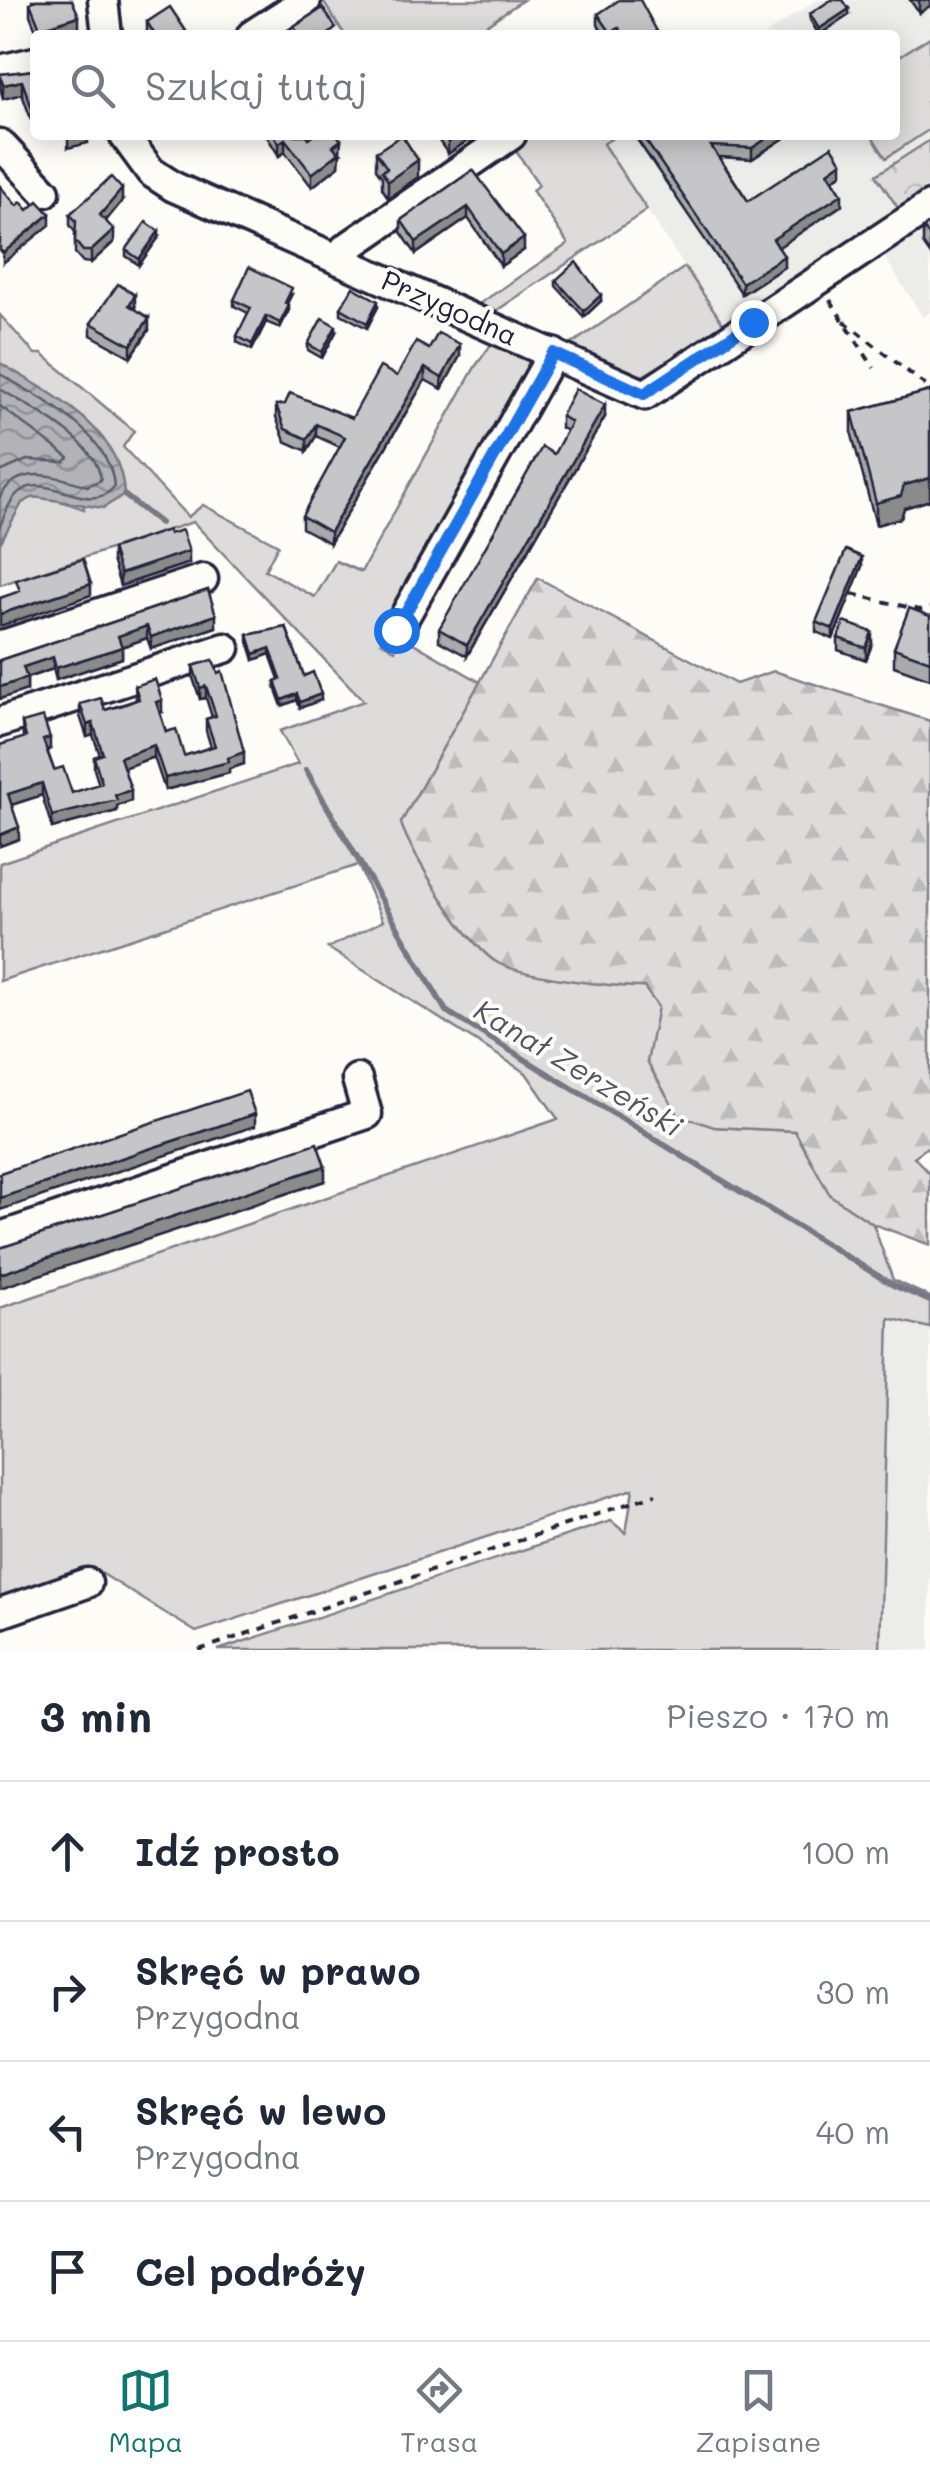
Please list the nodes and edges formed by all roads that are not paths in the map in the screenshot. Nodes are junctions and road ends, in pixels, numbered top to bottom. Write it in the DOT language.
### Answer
graph roads {
  1 [pos="103,0"];
  2 [pos="306,0"];
  3 [pos="106,30"];
  4 [pos="260,30"];
  5 [pos="30,63"];
  6 [pos="0,70"];
  7 [pos="128,140"];
  8 [pos="504,140"];
  9 [pos="0,144"];
  10 [pos="45,192"];
  11 [pos="930,206"];
  12 [pos="338,258"];
  13 [pos="553,353"];
  14 [pos="203,579"];
  15 [pos="396,630"];
  16 [pos="0,646"];
  17 [pos="226,648"];
  18 [pos="0,722"];
  19 [pos="357,1079"];
  20 [pos="0,1237"];
  21 [pos="87,1584"];
  22 [pos="0,1613"];
  1 -- 3 [label="street"];
  2 -- 4 [label="street"];
  5 -- 6 [label="street"];
  7 -- 12 [label="street, Przygodna"];
  8 -- 12 [label="street"];
  9 -- 10 [label="street"];
  11 -- 13 [label="street, Przygodna"];
  12 -- 13 [label="street, Przygodna"];
  13 -- 15 [label="street"];
  14 -- 16 [label="street"];
  17 -- 18 [label="street"];
  19 -- 20 [label="street"];
  21 -- 22 [label="street"];
}
